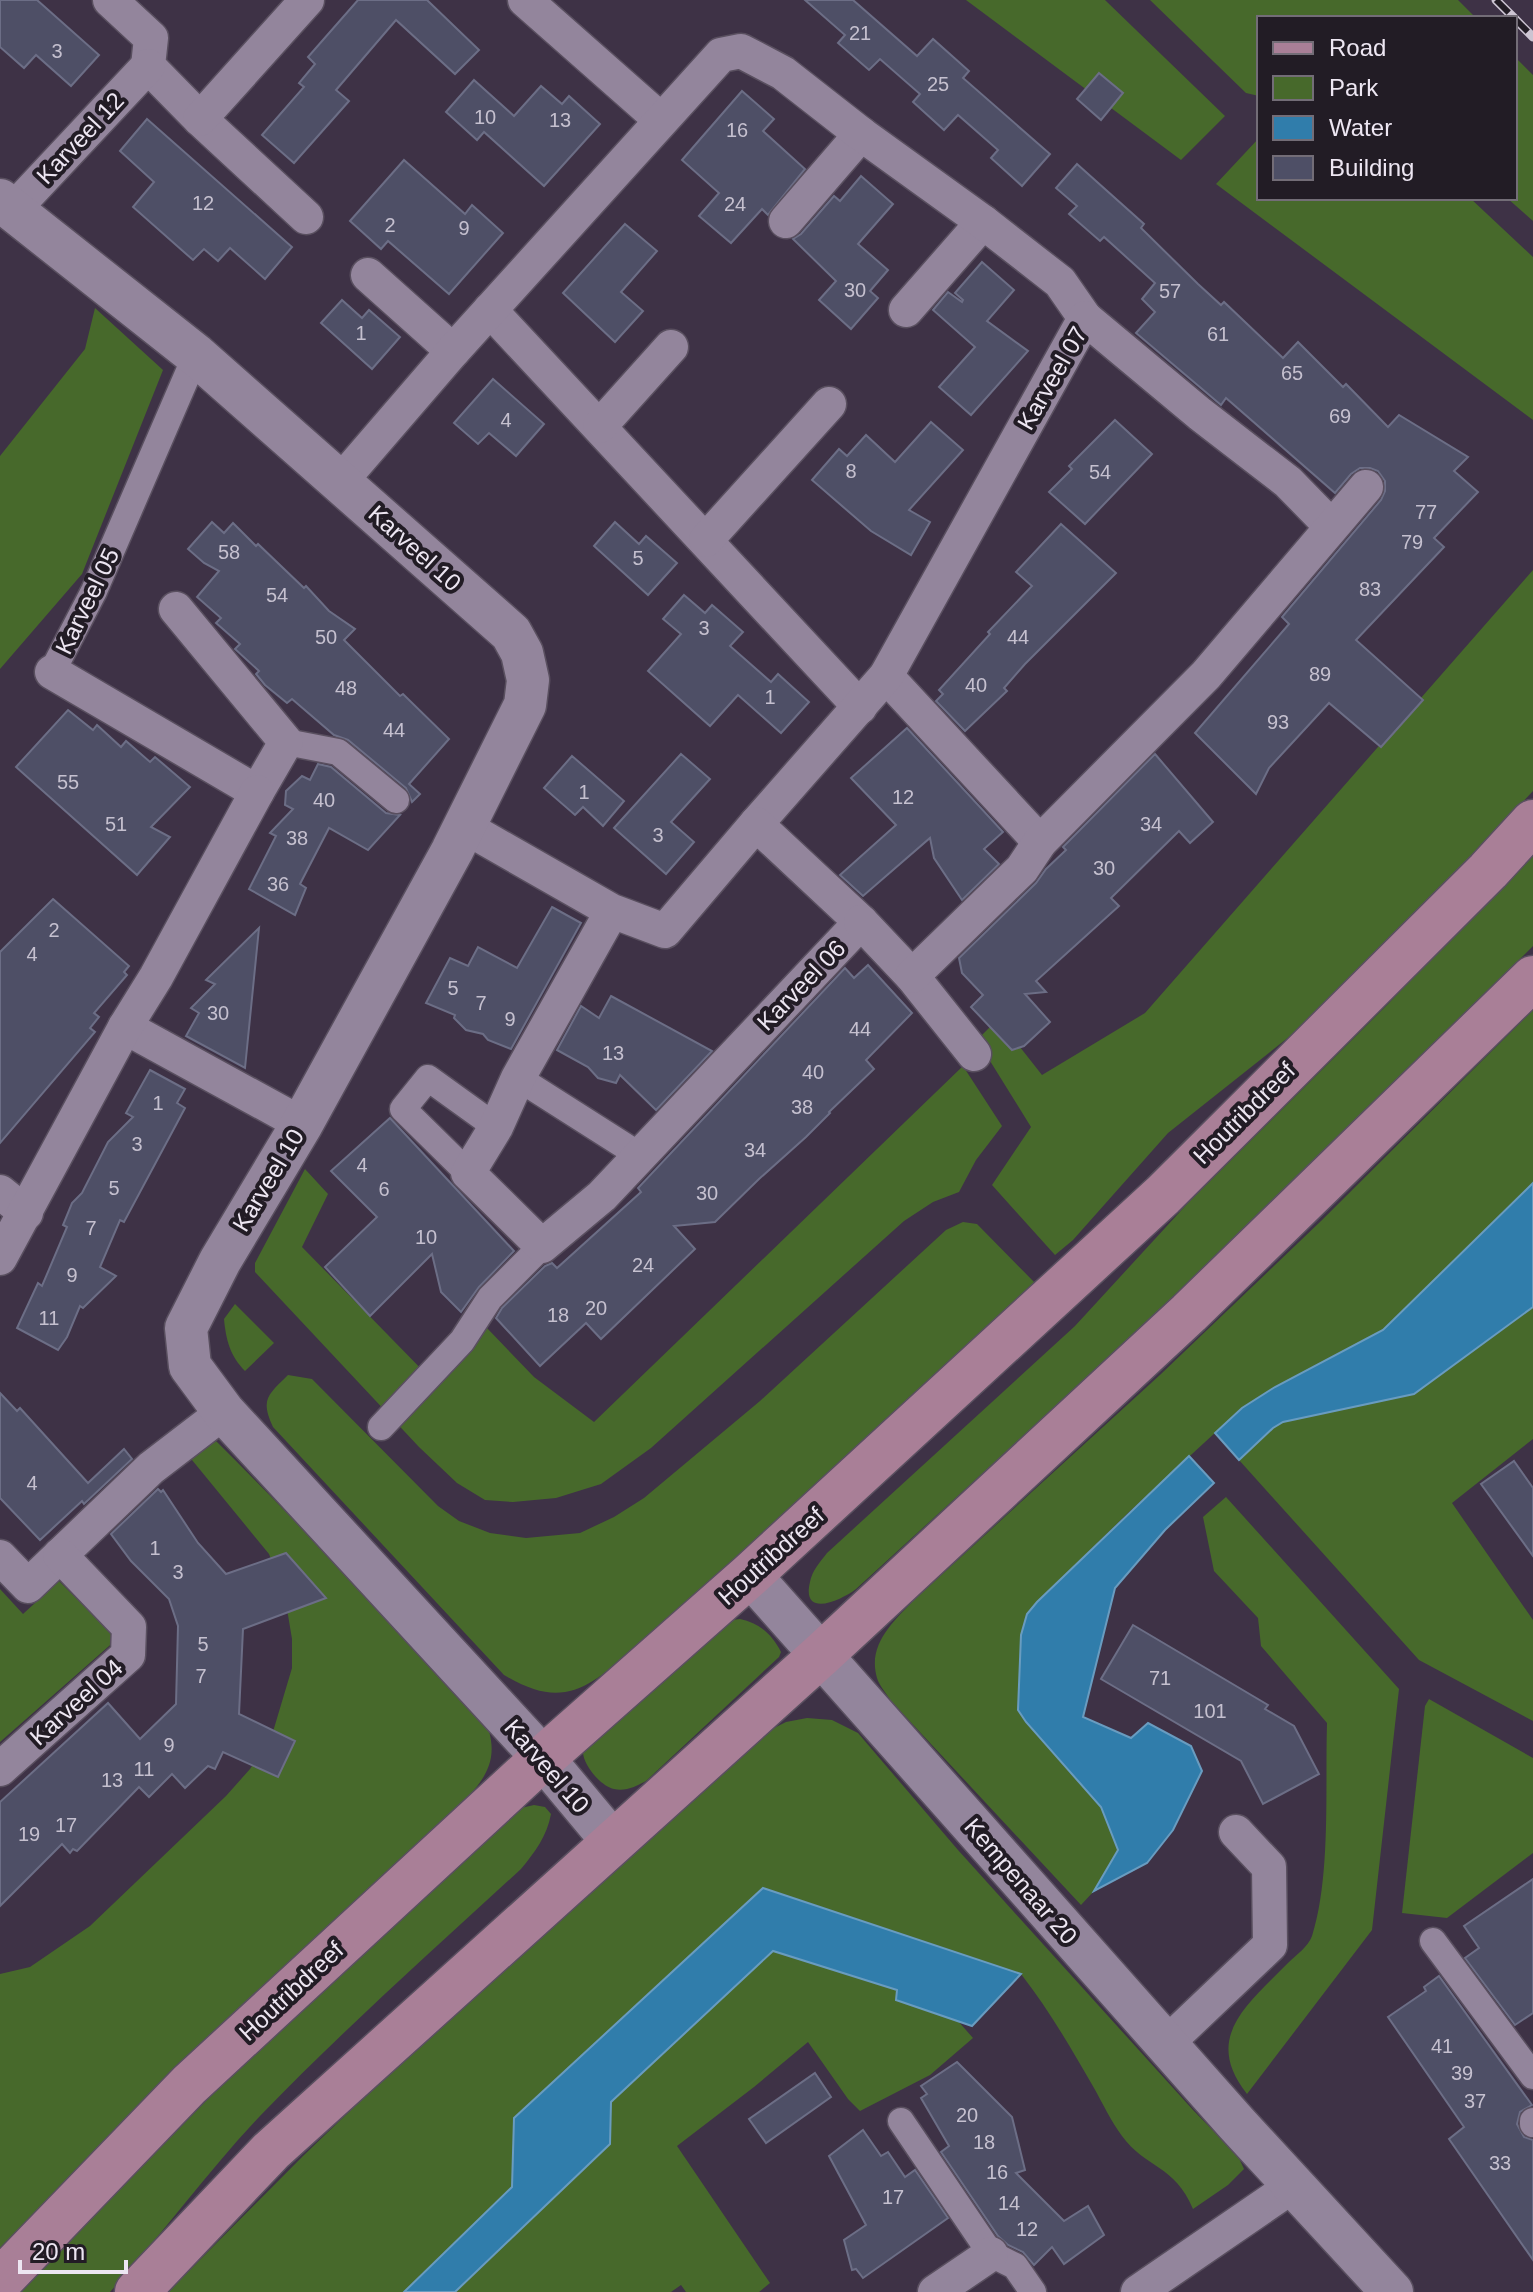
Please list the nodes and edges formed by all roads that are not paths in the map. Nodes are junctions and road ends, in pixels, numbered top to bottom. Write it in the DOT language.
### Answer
graph roads {
  1 [pos="110,0"];
  2 [pos="307,0"];
  3 [pos="525,0"];
  4 [pos="148,66"];
  5 [pos="200,119"];
  6 [pos="661,120"];
  7 [pos="861,134"];
  8 [pos="6,205"];
  9 [pos="306,217"];
  10 [pos="786,221"];
  11 [pos="983,222"];
  12 [pos="368,275"];
  13 [pos="490,310"];
  14 [pos="906,310"];
  15 [pos="1085,318"];
  16 [pos="671,347"];
  17 [pos="453,351"];
  18 [pos="196,355"];
  19 [pos="829,404"];
  20 [pos="600,426"];
  21 [pos="341,481"];
  22 [pos="1366,487"];
  23 [pos="1331,526"];
  24 [pos="706,540"];
  25 [pos="176,609"];
  26 [pos="52,672"];
  27 [pos="886,676"];
  28 [pos="860,707"];
  29 [pos="286,742"];
  30 [pos="257,792"];
  31 [pos="396,800"];
  32 [pos="1533,822"];
  33 [pos="756,824"];
  34 [pos="465,827"];
  35 [pos="1040,842"];
  36 [pos="612,911"];
  37 [pos="861,922"];
  38 [pos="912,976"];
  39 [pos="1533,978"];
  40 [pos="125,1027"];
  41 [pos="974,1054"];
  42 [pos="518,1078"];
  43 [pos="302,1124"];
  44 [pos="496,1127"];
  45 [pos="639,1155"];
  46 [pos="468,1173"];
  47 [pos="13,1202"];
  48 [pos="542,1246"];
  49 [pos="0,1258"];
  50 [pos="224,1412"];
  51 [pos="381,1427"];
  52 [pos="60,1555"];
  53 [pos="0,1557"];
  54 [pos="750,1575"];
  55 [pos="821,1655"];
  56 [pos="543,1758"];
  57 [pos="0,1769"];
  58 [pos="1236,1832"];
  59 [pos="613,1842"];
  60 [pos="1433,1941"];
  61 [pos="1166,2044"];
  62 [pos="1529,2065"];
  63 [pos="901,2121"];
  64 [pos="1294,2185"];
  65 [pos="991,2254"];
  66 [pos="0,2281"];
  67 [pos="137,2292"];
  68 [pos="935,2292"];
  69 [pos="1033,2292"];
  70 [pos="1138,2292"];
  71 [pos="1392,2292"];
  1 -- 4 [label="street"];
  2 -- 5 [label="street"];
  3 -- 6 [label="street"];
  4 -- 5 [label="street"];
  4 -- 8 [label="street, Karveel 12"];
  5 -- 9 [label="street"];
  6 -- 7 [label="street"];
  6 -- 13 [label="street"];
  7 -- 10 [label="street"];
  7 -- 11 [label="street"];
  8 -- 18 [label="street, Karveel 10"];
  11 -- 14 [label="street"];
  11 -- 15 [label="street"];
  12 -- 17 [label="street"];
  13 -- 17 [label="street"];
  13 -- 20 [label="street"];
  15 -- 23 [label="street, Karveel 07"];
  15 -- 27 [label="street, Karveel 07"];
  16 -- 20 [label="street"];
  17 -- 21 [label="street"];
  18 -- 21 [label="street, Karveel 10"];
  18 -- 26 [label="street, Karveel 05"];
  19 -- 24 [label="street"];
  20 -- 24 [label="street"];
  21 -- 34 [label="street, Karveel 10"];
  22 -- 23 [label="street"];
  23 -- 35 [label="street"];
  24 -- 28 [label="street"];
  25 -- 29 [label="street"];
  26 -- 30 [label="street, Karveel 05"];
  27 -- 28 [label="street, Karveel 07"];
  27 -- 35 [label="street"];
  28 -- 33 [label="street, Karveel 07"];
  29 -- 30 [label="street"];
  29 -- 31 [label="street"];
  30 -- 40 [label="street"];
  32 -- 54 [label="main road, Houtribdreef"];
  33 -- 36 [label="street"];
  33 -- 37 [label="street, Karveel 06"];
  34 -- 36 [label="street"];
  34 -- 43 [label="street, Karveel 10"];
  35 -- 38 [label="street"];
  36 -- 42 [label="street"];
  37 -- 38 [label="street"];
  37 -- 45 [label="street, Karveel 06"];
  38 -- 41 [label="street"];
  39 -- 55 [label="main road"];
  40 -- 43 [label="street"];
  40 -- 47 [label="street"];
  42 -- 44 [label="street"];
  42 -- 45 [label="street"];
  43 -- 50 [label="street, Karveel 10"];
  44 -- 46 [label="street"];
  44 -- 46 [label="street"];
  45 -- 48 [label="street, Karveel 06"];
  46 -- 48 [label="street"];
  47 -- 49 [label="street"];
  48 -- 51 [label="street, Karveel 06"];
  50 -- 52 [label="street"];
  50 -- 56 [label="street, Karveel 10"];
  52 -- 53 [label="street"];
  52 -- 57 [label="street, Karveel 04"];
  54 -- 55 [label="street, Kempenaar 20"];
  54 -- 56 [label="main road, Houtribdreef"];
  55 -- 59 [label="main road"];
  55 -- 61 [label="street, Kempenaar 20"];
  56 -- 59 [label="street, Karveel 10"];
  56 -- 66 [label="main road, Houtribdreef"];
  58 -- 61 [label="street"];
  59 -- 67 [label="main road"];
  60 -- 62 [label="street"];
  61 -- 64 [label="street, Kempenaar 20"];
  63 -- 65 [label="street"];
  64 -- 70 [label="street"];
  64 -- 71 [label="street, Kempenaar 20"];
  65 -- 68 [label="street"];
  65 -- 69 [label="street"];
}
